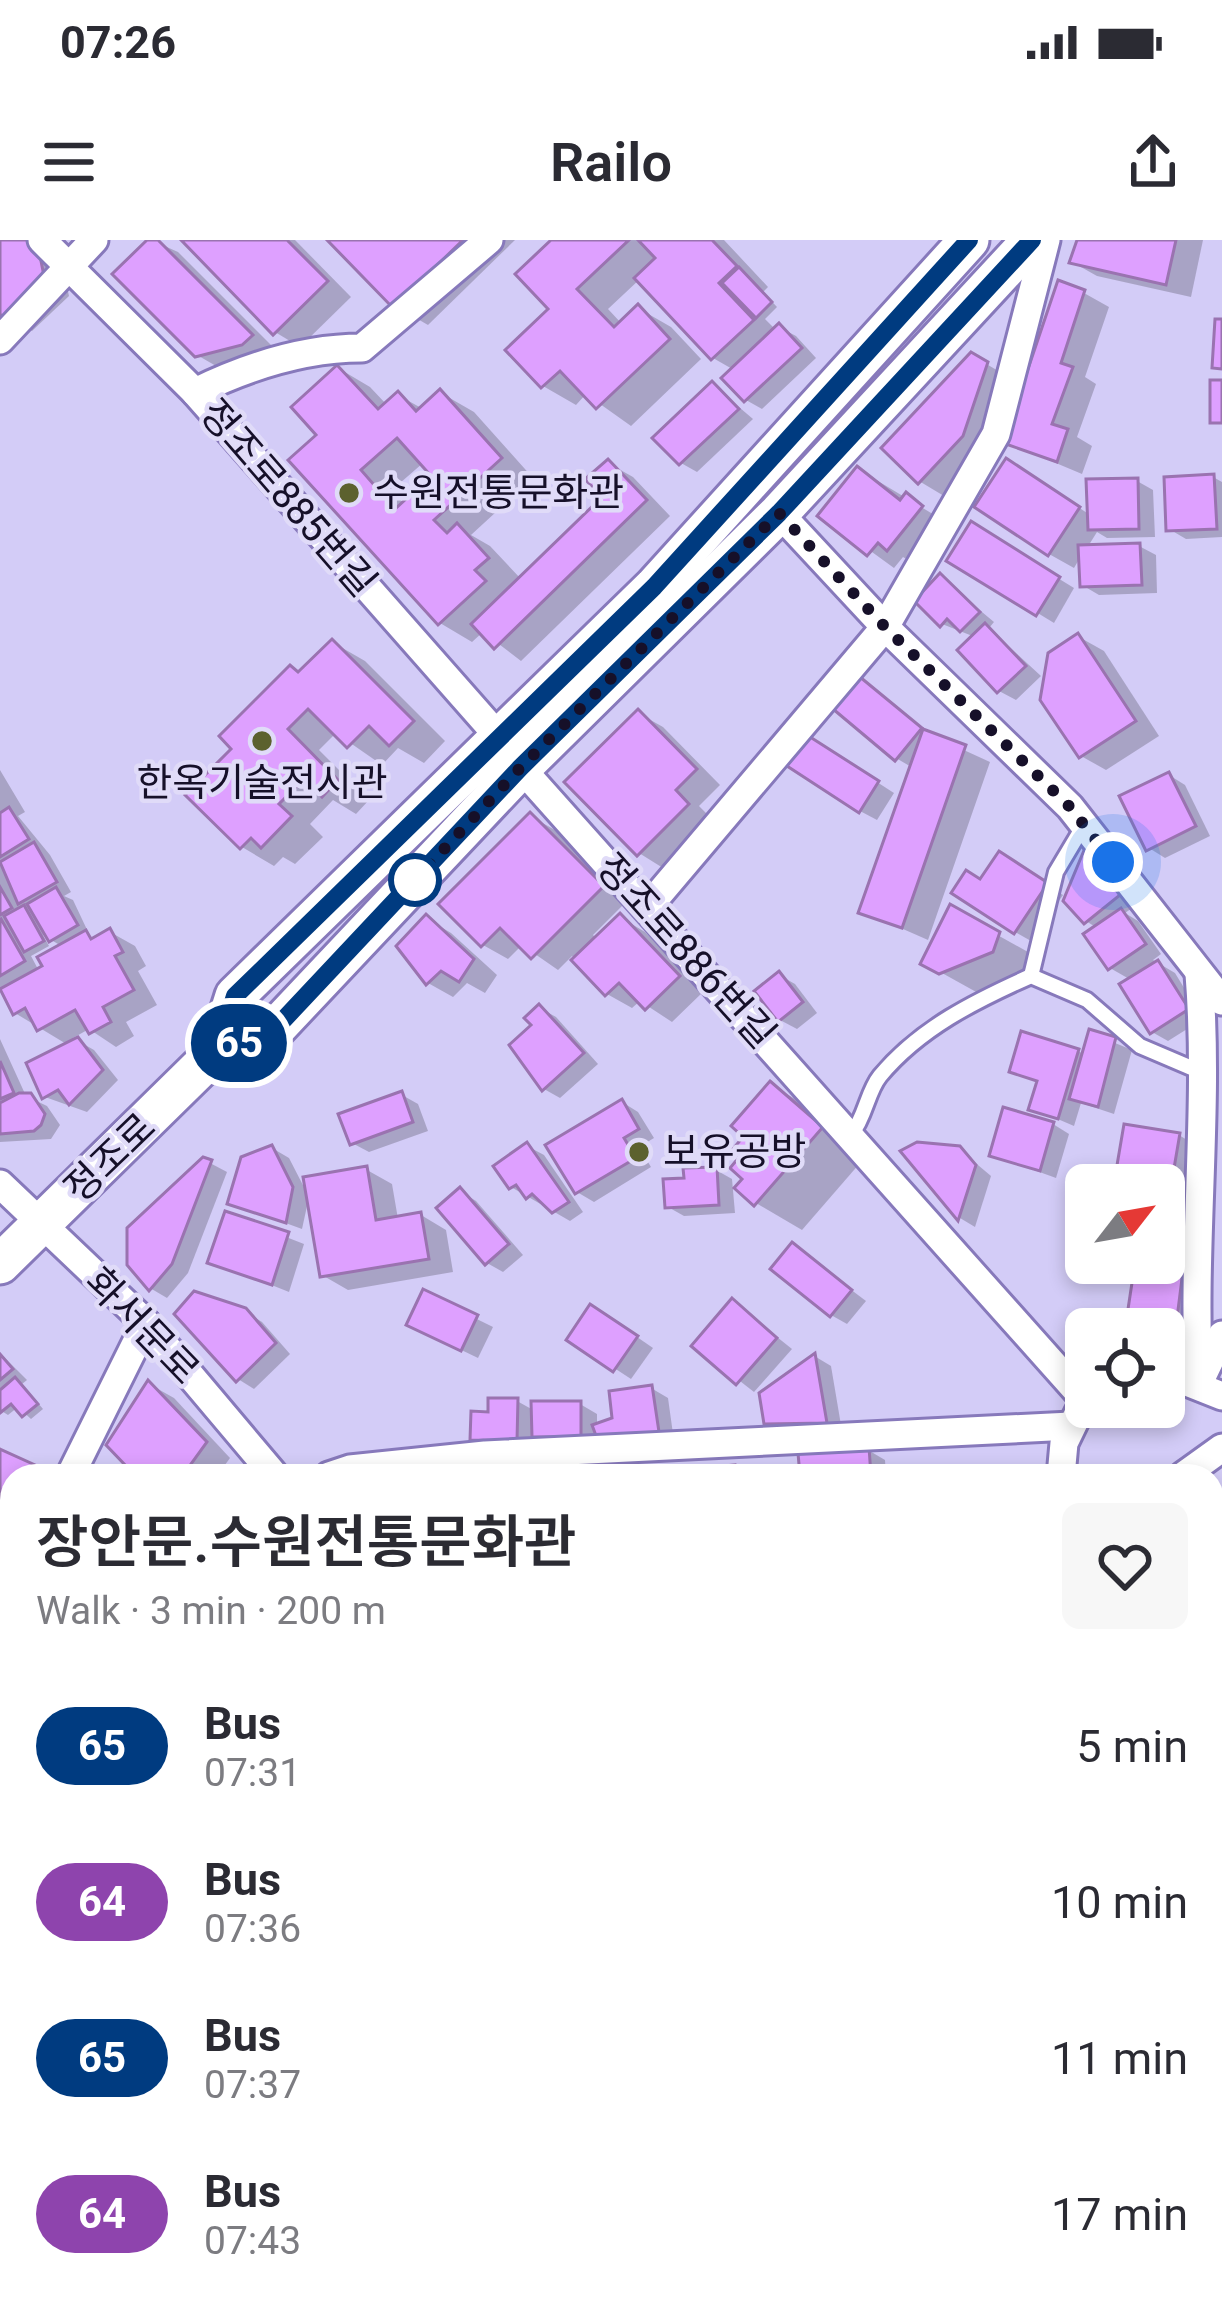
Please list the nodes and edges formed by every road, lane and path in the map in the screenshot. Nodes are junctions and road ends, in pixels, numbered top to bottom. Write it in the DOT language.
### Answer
graph roads {
  1 [pos="42,240"];
  2 [pos="94,240"];
  3 [pos="489,240"];
  4 [pos="969,240"];
  5 [pos="1032,240"];
  6 [pos="1046,240"];
  7 [pos="69,267"];
  8 [pos="0,340"];
  9 [pos="195,392"];
  10 [pos="779,513"];
  11 [pos="885,627"];
  12 [pos="510,752"];
  13 [pos="1084,825"];
  14 [pos="648,907"];
  15 [pos="1199,973"];
  16 [pos="1031,976"];
  17 [pos="1222,1001"];
  18 [pos="1202,1072"];
  19 [pos="851,1136"];
  20 [pos="0,1184"];
  21 [pos="41,1225"];
  22 [pos="0,1264"];
  23 [pos="146,1323"];
  24 [pos="1222,1335"];
  25 [pos="1210,1390"];
  26 [pos="1065,1391"];
  27 [pos="1065,1411"];
  28 [pos="1076,1428"];
  29 [pos="76,1464"];
  30 [pos="265,1464"];
  31 [pos="398,1464"];
  32 [pos="1065,1464"];
  1 -- 7 [label="street, 정조로885번길"];
  2 -- 7 [label="street"];
  3 -- 9 [label="street"];
  4 -- 12 [label="street, 정조로"];
  5 -- 10 [label="street, 정조로"];
  6 -- 11 [label="street"];
  7 -- 8 [label="street"];
  7 -- 9 [label="street, 정조로885번길"];
  9 -- 12 [label="street, 정조로885번길"];
  10 -- 11 [label="street"];
  10 -- 12 [label="street, 정조로"];
  11 -- 13 [label="street"];
  11 -- 14 [label="street"];
  12 -- 14 [label="street, 정조로886번길"];
  12 -- 21 [label="street, 정조로"];
  13 -- 15 [label="street"];
  13 -- 16 [label="lane"];
  14 -- 19 [label="street, 정조로886번길"];
  15 -- 17 [label="street"];
  15 -- 18 [label="street"];
  16 -- 18 [label="lane"];
  16 -- 19 [label="lane"];
  18 -- 25 [label="street"];
  19 -- 26 [label="street, 정조로886번길"];
  20 -- 21 [label="street, 화서문로"];
  21 -- 22 [label="street, 정조로"];
  21 -- 23 [label="street, 화서문로"];
  23 -- 29 [label="street"];
  23 -- 30 [label="street, 화서문로"];
  24 -- 25 [label="street"];
  27 -- 31 [label="street"];
  28 -- 32 [label="street"];
}
